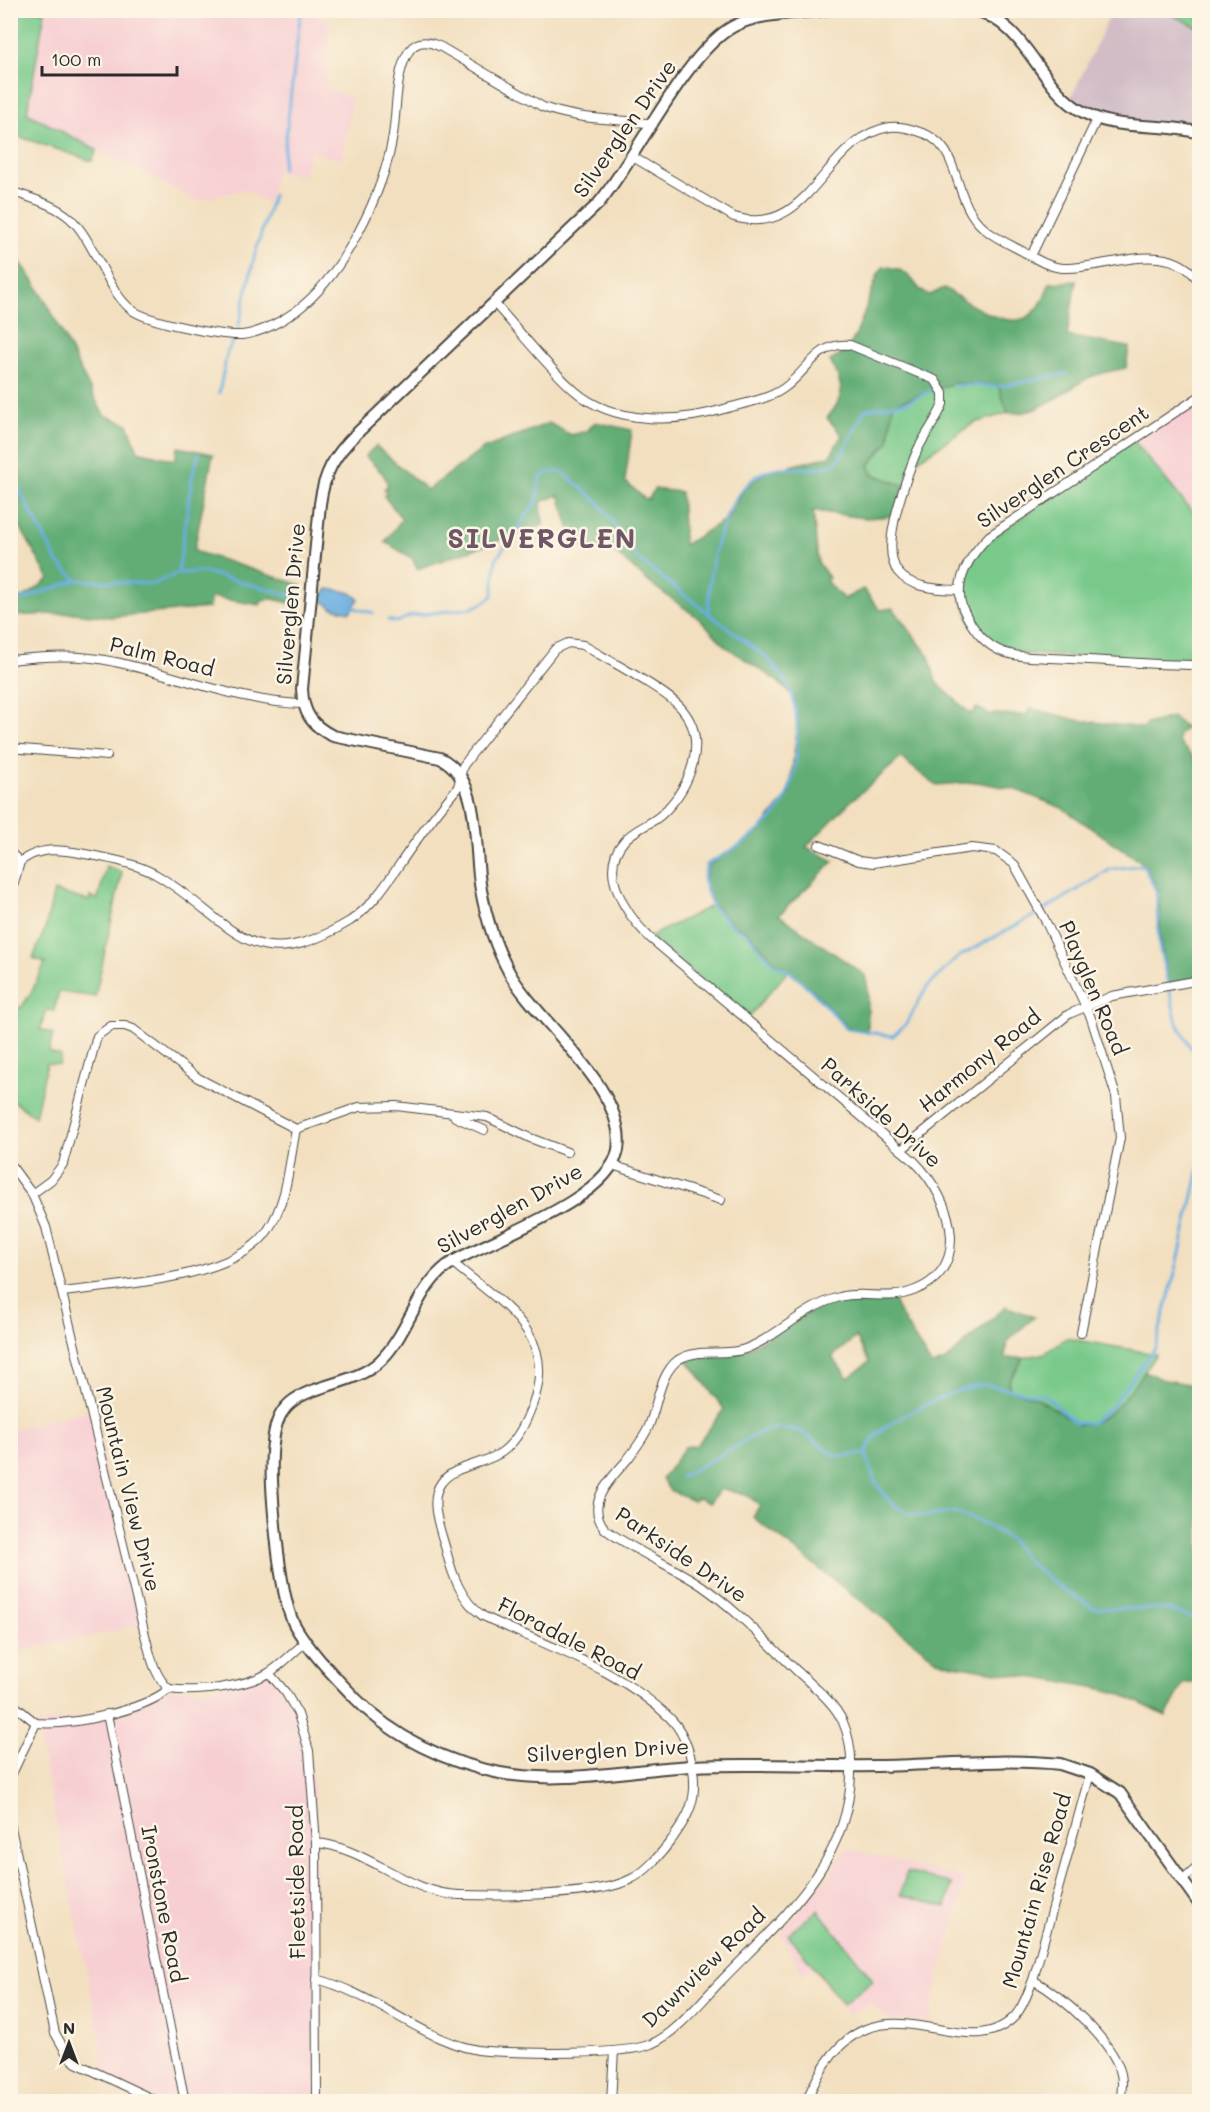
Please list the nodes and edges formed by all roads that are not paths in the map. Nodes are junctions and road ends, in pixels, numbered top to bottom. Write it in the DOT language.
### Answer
graph roads {
  1 [pos="825,10"];
  2 [pos="975,10"];
  3 [pos="998,15"];
  4 [pos="1097,119"];
  5 [pos="653,124"];
  6 [pos="1200,132"];
  7 [pos="633,157"];
  8 [pos="10,191"];
  9 [pos="1031,256"];
  10 [pos="1200,283"];
  11 [pos="494,303"];
  12 [pos="1200,396"];
  13 [pos="959,590"];
  14 [pos="10,660"];
  15 [pos="1200,665"];
  16 [pos="303,704"];
  17 [pos="10,748"];
  18 [pos="107,756"];
  19 [pos="462,776"];
  20 [pos="819,845"];
  21 [pos="10,852"];
  22 [pos="20,862"];
  23 [pos="10,896"];
  24 [pos="1200,980"];
  25 [pos="1085,1006"];
  26 [pos="448,1114"];
  27 [pos="296,1129"];
  28 [pos="484,1130"];
  29 [pos="901,1150"];
  30 [pos="567,1152"];
  31 [pos="10,1164"];
  32 [pos="612,1165"];
  33 [pos="32,1194"];
  34 [pos="721,1200"];
  35 [pos="452,1262"];
  36 [pos="63,1292"];
  37 [pos="1081,1333"];
  38 [pos="306,1641"];
  39 [pos="269,1673"];
  40 [pos="169,1689"];
  41 [pos="10,1702"];
  42 [pos="107,1714"];
  43 [pos="36,1723"];
  44 [pos="693,1766"];
  45 [pos="851,1766"];
  46 [pos="1090,1774"];
  47 [pos="10,1778"];
  48 [pos="10,1823"];
  49 [pos="316,1843"];
  50 [pos="1200,1864"];
  51 [pos="1182,1880"];
  52 [pos="1200,1905"];
  53 [pos="316,1979"];
  54 [pos="1033,1980"];
  55 [pos="614,2050"];
  56 [pos="159,2102"];
  57 [pos="184,2102"];
  58 [pos="317,2102"];
  59 [pos="610,2102"];
  60 [pos="806,2102"];
  61 [pos="1120,2102"];
  1 -- 5 [label="street, Silverglen Drive"];
  2 -- 3 [label="street"];
  3 -- 4 [label="street"];
  4 -- 6 [label="street"];
  4 -- 9 [label="street"];
  5 -- 7 [label="street, Silverglen Drive"];
  5 -- 8 [label="street"];
  7 -- 9 [label="street"];
  7 -- 11 [label="street, Silverglen Drive"];
  9 -- 10 [label="street"];
  11 -- 13 [label="street"];
  11 -- 16 [label="street, Silverglen Drive"];
  12 -- 13 [label="street, Silverglen Crescent"];
  13 -- 15 [label="street"];
  14 -- 16 [label="street, Palm Road"];
  16 -- 19 [label="street, Silverglen Drive"];
  17 -- 18 [label="street"];
  19 -- 22 [label="street"];
  19 -- 29 [label="street, Parkside Drive"];
  19 -- 32 [label="street, Silverglen Drive"];
  20 -- 25 [label="street, Playglen Road"];
  21 -- 22 [label="street"];
  22 -- 23 [label="street"];
  24 -- 25 [label="street, Harmony Road"];
  25 -- 29 [label="street, Harmony Road"];
  25 -- 37 [label="street, Playglen Road"];
  26 -- 27 [label="street"];
  26 -- 28 [label="street"];
  26 -- 30 [label="street"];
  27 -- 33 [label="street"];
  27 -- 36 [label="street"];
  29 -- 45 [label="street, Parkside Drive"];
  31 -- 33 [label="street, Mountain View Drive"];
  32 -- 34 [label="street"];
  32 -- 35 [label="street, Silverglen Drive"];
  33 -- 36 [label="street, Mountain View Drive"];
  35 -- 38 [label="street, Silverglen Drive"];
  35 -- 44 [label="street, Floradale Road"];
  36 -- 40 [label="street, Mountain View Drive"];
  38 -- 39 [label="street"];
  38 -- 44 [label="street, Silverglen Drive"];
  39 -- 40 [label="street"];
  39 -- 49 [label="street, Fleetside Road"];
  40 -- 42 [label="street"];
  41 -- 43 [label="street"];
  42 -- 43 [label="street"];
  42 -- 57 [label="street, Ironstone Road"];
  43 -- 47 [label="street"];
  44 -- 45 [label="street, Silverglen Drive"];
  44 -- 49 [label="street"];
  45 -- 46 [label="street, Silverglen Drive"];
  45 -- 55 [label="street, Dawnview Road"];
  46 -- 51 [label="street, Silverglen Drive"];
  46 -- 54 [label="street, Mountain Rise Road"];
  48 -- 56 [label="street"];
  49 -- 53 [label="street, Fleetside Road"];
  50 -- 51 [label="street"];
  51 -- 52 [label="street, Silverglen Drive"];
  53 -- 55 [label="street, Dawnview Road"];
  53 -- 58 [label="street, Fleetside Road"];
  54 -- 60 [label="street, Mountain Rise Road"];
  54 -- 61 [label="street"];
  55 -- 59 [label="street"];
}
